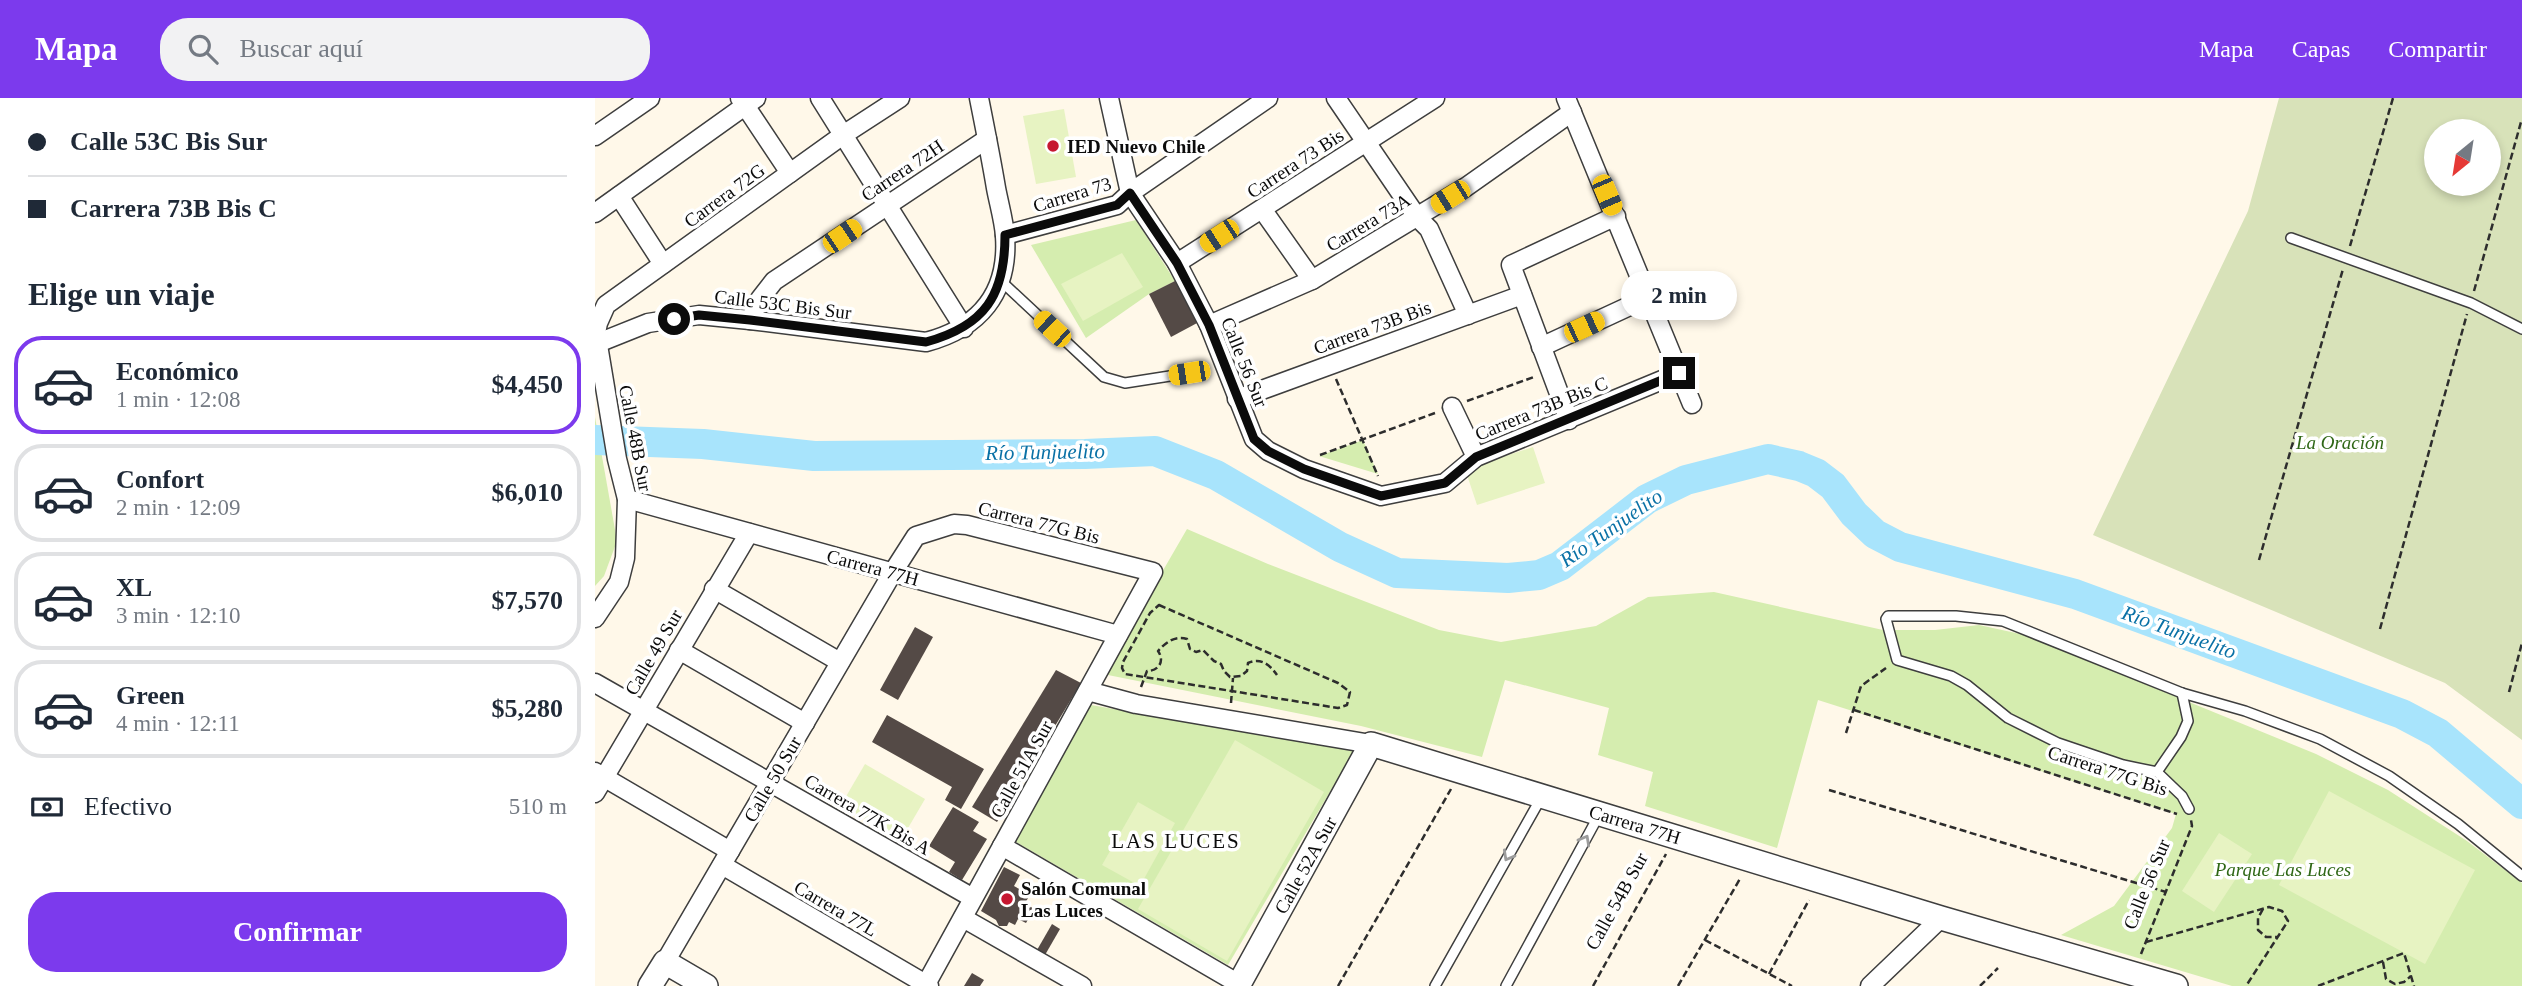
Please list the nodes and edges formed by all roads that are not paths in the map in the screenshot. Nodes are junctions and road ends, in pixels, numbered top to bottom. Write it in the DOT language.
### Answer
graph roads {
  1 [pos="650,98"];
  2 [pos="820,98"];
  3 [pos="900,98"];
  4 [pos="979,98"];
  5 [pos="1268,98"];
  6 [pos="1336,98"];
  7 [pos="1435,98"];
  8 [pos="1112,99"];
  9 [pos="747,101"];
  10 [pos="1569,105"];
  11 [pos="843,135"];
  12 [pos="595,136"];
  13 [pos="987,139"];
  14 [pos="1365,142"];
  15 [pos="790,173"];
  16 [pos="1130,193"];
  17 [pos="619,196"];
  18 [pos="888,205"];
  19 [pos="1262,209"];
  20 [pos="595,213"];
  21 [pos="1616,216"];
  22 [pos="1417,217"];
  23 [pos="1005,235"];
  24 [pos="2291,238"];
  25 [pos="1177,263"];
  26 [pos="663,264"];
  27 [pos="1001,281"];
  28 [pos="1312,281"];
  29 [pos="1522,295"];
  30 [pos="1649,297"];
  31 [pos="1468,314"];
  32 [pos="750,320"];
  33 [pos="1209,325"];
  34 [pos="964,328"];
  35 [pos="2522,328"];
  36 [pos="598,343"];
  37 [pos="1541,346"];
  38 [pos="1189,373"];
  39 [pos="1679,373"];
  40 [pos="1237,400"];
  41 [pos="1692,404"];
  42 [pos="1453,407"];
  43 [pos="1569,420"];
  44 [pos="1476,457"];
  45 [pos="1381,496"];
  46 [pos="627,499"];
  47 [pos="750,533"];
  48 [pos="893,572"];
  49 [pos="1153,572"];
  50 [pos="714,589"];
  51 [pos="595,618"];
  52 [pos="1118,635"];
  53 [pos="679,650"];
  54 [pos="840,662"];
  55 [pos="595,683"];
  56 [pos="1088,691"];
  57 [pos="2182,693"];
  58 [pos="643,711"];
  59 [pos="805,723"];
  60 [pos="1371,744"];
  61 [pos="2157,772"];
  62 [pos="600,775"];
  63 [pos="770,783"];
  64 [pos="595,793"];
  65 [pos="1542,796"];
  66 [pos="2189,809"];
  67 [pos="1599,814"];
  68 [pos="1002,846"];
  69 [pos="726,858"];
  70 [pos="2522,876"];
  71 [pos="973,898"];
  72 [pos="963,918"];
  73 [pos="1941,918"];
  74 [pos="665,962"];
  75 [pos="926,985"];
  76 [pos="1239,985"];
  77 [pos="650,986"];
  78 [pos="706,986"];
  79 [pos="1082,986"];
  80 [pos="1434,986"];
  81 [pos="1506,986"];
  82 [pos="1870,986"];
  83 [pos="2176,986"];
  1 -- 12 [label="street"];
  2 -- 11 [label="street"];
  3 -- 11 [label="street, Carrera 72G"];
  4 -- 13 [label="street"];
  5 -- 16 [label="street, Carrera 73"];
  6 -- 14 [label="street"];
  7 -- 14 [label="street, Carrera 73 Bis"];
  8 -- 16 [label="street, Calle 56 Sur"];
  9 -- 15 [label="street"];
  9 -- 17 [label="street"];
  10 -- 21 [label="street"];
  10 -- 22 [label="street, Carrera 73A"];
  11 -- 15 [label="street, Carrera 72G"];
  11 -- 18 [label="street"];
  13 -- 18 [label="street, Carrera 72H"];
  13 -- 23 [label="street"];
  14 -- 19 [label="street, Carrera 73 Bis"];
  14 -- 22 [label="street"];
  15 -- 26 [label="street, Carrera 72G"];
  16 -- 23 [label="street, Carrera 73"];
  16 -- 25 [label="street, Calle 56 Sur"];
  17 -- 20 [label="street"];
  17 -- 26 [label="street"];
  18 -- 32 [label="street, Carrera 72H"];
  18 -- 34 [label="street"];
  19 -- 25 [label="street, Carrera 73 Bis"];
  19 -- 28 [label="street"];
  21 -- 29 [label="street"];
  21 -- 30 [label="street"];
  22 -- 28 [label="street, Carrera 73A"];
  22 -- 31 [label="street"];
  23 -- 27 [label="street"];
  24 -- 35 [label="lane"];
  25 -- 33 [label="street, Calle 56 Sur"];
  26 -- 36 [label="street, Carrera 72G"];
  27 -- 34 [label="street"];
  27 -- 38 [label="lane"];
  28 -- 33 [label="street, Carrera 73A"];
  29 -- 31 [label="street, Carrera 73B Bis"];
  29 -- 37 [label="street"];
  30 -- 37 [label="street"];
  30 -- 39 [label="street"];
  31 -- 40 [label="street, Carrera 73B Bis"];
  32 -- 34 [label="street, Calle 53C Bis Sur"];
  32 -- 36 [label="street, Calle 53C Bis Sur"];
  33 -- 40 [label="street, Calle 56 Sur"];
  36 -- 46 [label="street, Calle 48B Sur"];
  37 -- 43 [label="street"];
  39 -- 41 [label="street"];
  39 -- 43 [label="street, Carrera 73B Bis C"];
  40 -- 45 [label="street, Calle 56 Sur"];
  42 -- 44 [label="street"];
  43 -- 44 [label="street, Carrera 73B Bis C"];
  44 -- 45 [label="street, Carrera 73B Bis C"];
  46 -- 47 [label="street, Carrera 77H"];
  46 -- 51 [label="street, Calle 48B Sur"];
  47 -- 48 [label="street, Carrera 77H"];
  47 -- 50 [label="street, Calle 49 Sur"];
  48 -- 49 [label="street, Carrera 77G Bis"];
  48 -- 52 [label="street, Carrera 77H"];
  48 -- 54 [label="street, Calle 50 Sur"];
  49 -- 52 [label="street, Calle 51A Sur"];
  50 -- 53 [label="street, Calle 49 Sur"];
  50 -- 54 [label="street"];
  52 -- 56 [label="street, Calle 51A Sur"];
  53 -- 58 [label="street, Calle 49 Sur"];
  53 -- 59 [label="street"];
  54 -- 59 [label="street, Calle 50 Sur"];
  55 -- 58 [label="street, Carrera 77K Bis A"];
  56 -- 60 [label="street, Carrera 77H"];
  56 -- 68 [label="street, Calle 51A Sur"];
  57 -- 61 [label="lane"];
  57 -- 61 [label="lane, Carrera 77G Bis"];
  57 -- 70 [label="lane"];
  58 -- 62 [label="street, Calle 49 Sur"];
  58 -- 63 [label="street, Carrera 77K Bis A"];
  59 -- 63 [label="street, Calle 50 Sur"];
  60 -- 65 [label="street, Carrera 77H"];
  60 -- 76 [label="street, Calle 52A Sur"];
  61 -- 66 [label="lane, Carrera 77G Bis"];
  62 -- 64 [label="street, Calle 49 Sur"];
  62 -- 69 [label="street, Carrera 77L"];
  63 -- 69 [label="street, Calle 50 Sur"];
  63 -- 71 [label="street, Carrera 77K Bis A"];
  65 -- 67 [label="street, Carrera 77H"];
  65 -- 80 [label="lane, one-way"];
  67 -- 73 [label="street, Carrera 77H"];
  81 -- 67 [label="lane, one-way"];
  68 -- 71 [label="street, Calle 51A Sur"];
  68 -- 76 [label="street"];
  69 -- 74 [label="street, Calle 50 Sur"];
  69 -- 75 [label="street, Carrera 77L"];
  71 -- 72 [label="street, Calle 51A Sur"];
  72 -- 75 [label="street, Calle 51A Sur"];
  72 -- 79 [label="street"];
  73 -- 82 [label="street"];
  73 -- 83 [label="street, Carrera 77H"];
  74 -- 77 [label="street, Calle 50 Sur"];
  74 -- 78 [label="street"];
}
